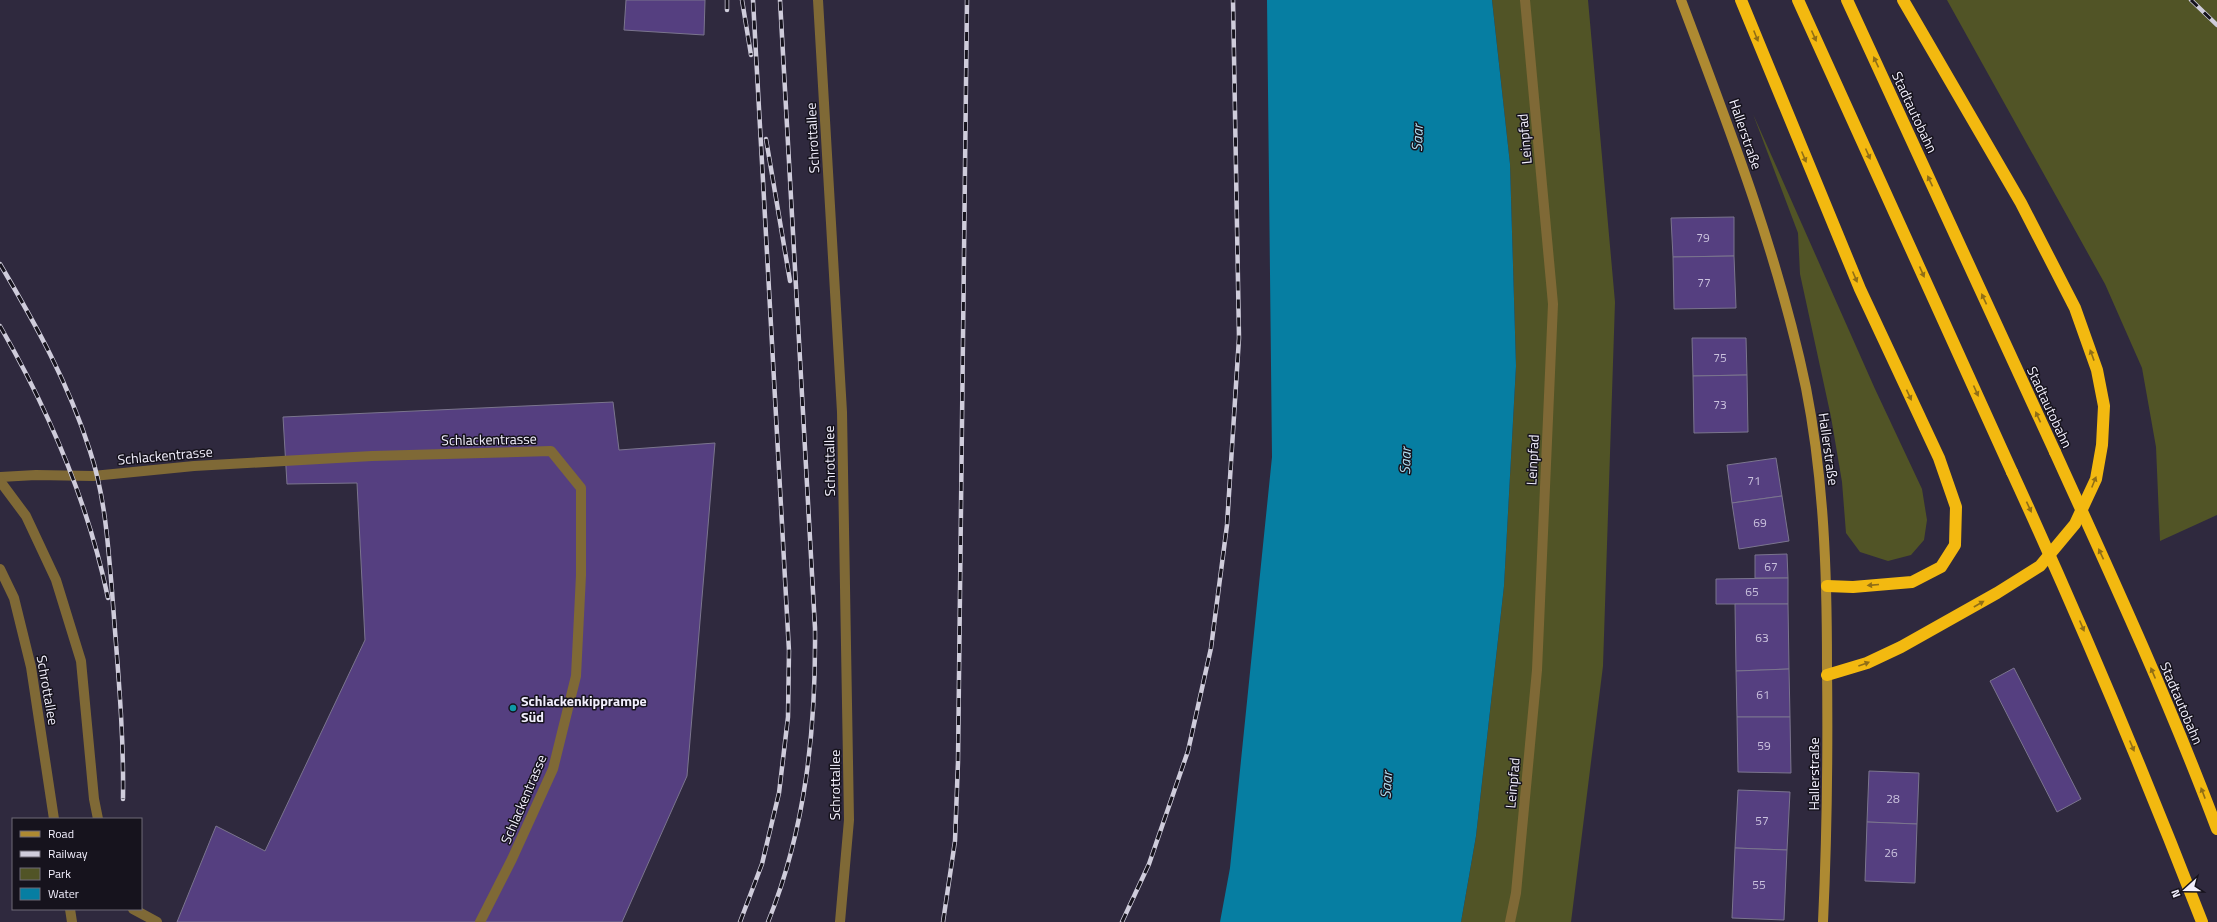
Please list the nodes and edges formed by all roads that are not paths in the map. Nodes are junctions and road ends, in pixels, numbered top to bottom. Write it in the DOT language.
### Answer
graph roads {
  1 [pos="818,0"];
  2 [pos="1525,0"];
  3 [pos="1681,0"];
  4 [pos="1741,0"];
  5 [pos="1798,0"];
  6 [pos="1847,0"];
  7 [pos="1902,0"];
  8 [pos="0,476"];
  9 [pos="0,481"];
  10 [pos="0,570"];
  11 [pos="1827,586"];
  12 [pos="1827,676"];
  13 [pos="54,818"];
  14 [pos="98,818"];
  15 [pos="2217,829"];
  16 [pos="70,910"];
  17 [pos="136,910"];
  18 [pos="72,922"];
  19 [pos="157,922"];
  20 [pos="480,922"];
  21 [pos="840,922"];
  22 [pos="1510,922"];
  23 [pos="1823,922"];
  24 [pos="2202,922"];
  1 -- 21 [label="lane, Schrottallee"];
  2 -- 22 [label="lane, Leinpfad"];
  3 -- 11 [label="street, Hallerstraße"];
  4 -- 11 [label="highway, one-way"];
  5 -- 24 [label="highway, one-way, bridge"];
  15 -- 6 [label="highway, Stadtautobahn, one-way, bridge"];
  12 -- 7 [label="highway, one-way"];
  8 -- 20 [label="lane, Schlackentrasse"];
  9 -- 14 [label="lane"];
  10 -- 13 [label="lane, Schrottallee"];
  11 -- 12 [label="street, Hallerstraße"];
  12 -- 23 [label="street, Hallerstraße"];
  16 -- 18 [label="lane"];
  17 -- 19 [label="lane"];
}
